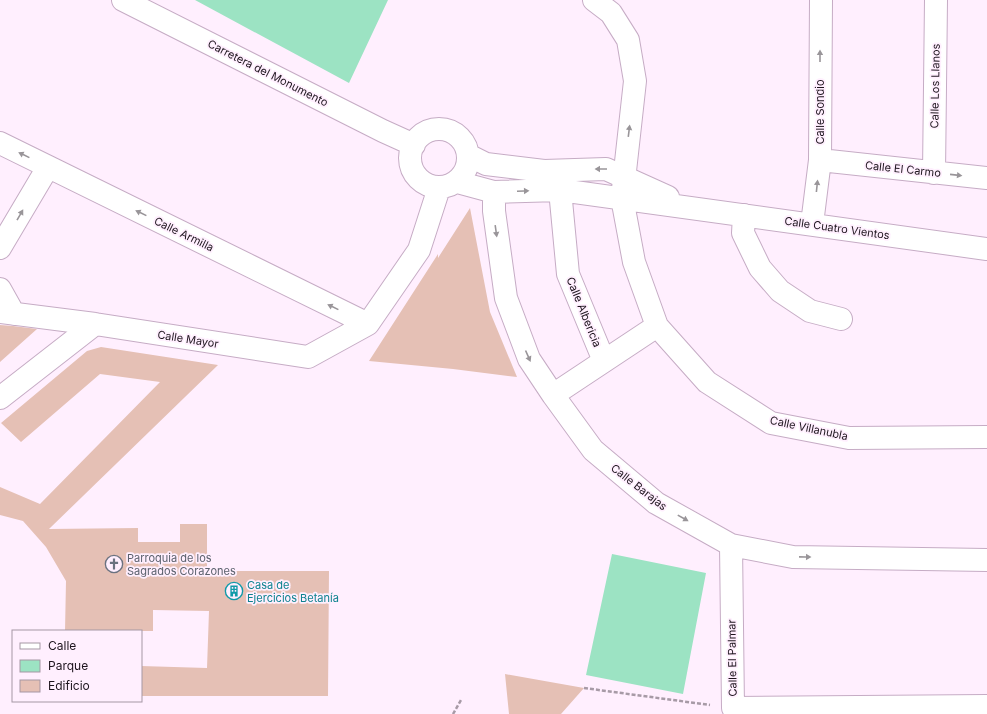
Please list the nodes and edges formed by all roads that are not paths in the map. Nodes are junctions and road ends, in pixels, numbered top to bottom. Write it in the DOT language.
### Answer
graph roads {
  1 [pos="123,0"];
  2 [pos="594,0"];
  3 [pos="821,0"];
  4 [pos="936,0"];
  5 [pos="0,143"];
  6 [pos="414,145"];
  7 [pos="468,155"];
  8 [pos="820,160"];
  9 [pos="48,167"];
  10 [pos="934,172"];
  11 [pos="624,176"];
  12 [pos="987,178"];
  13 [pos="448,184"];
  14 [pos="560,190"];
  15 [pos="494,192"];
  16 [pos="622,198"];
  17 [pos="687,207"];
  18 [pos="744,215"];
  19 [pos="812,224"];
  20 [pos="0,248"];
  21 [pos="987,249"];
  22 [pos="0,290"];
  23 [pos="7,313"];
  24 [pos="842,319"];
  25 [pos="95,324"];
  26 [pos="368,324"];
  27 [pos="657,326"];
  28 [pos="604,361"];
  29 [pos="553,395"];
  30 [pos="0,398"];
  31 [pos="987,437"];
  32 [pos="731,545"];
  33 [pos="987,560"];
  34 [pos="987,706"];
  1 -- 6 [label="main road, Carretera del Monumento"];
  11 -- 2 [label="main road, Calle Villanubla, one-way"];
  8 -- 3 [label="main road, Calle Sondio, one-way"];
  4 -- 10 [label="main road, Calle Los Llanos"];
  9 -- 5 [label="main road, Calle Armilla, one-way"];
  6 -- 7 [label="main road"];
  6 -- 13 [label="main road"];
  11 -- 7 [label="main road, Calle Cuatro Vientos, one-way"];
  7 -- 13 [label="main road"];
  8 -- 10 [label="main road, Calle El Carmo"];
  19 -- 8 [label="main road, Calle Sondio, one-way"];
  20 -- 9 [label="main road, one-way"];
  26 -- 9 [label="main road, Calle Armilla, one-way"];
  10 -- 12 [label="main road, Calle El Carmo, one-way"];
  11 -- 16 [label="main road, Calle Villanubla"];
  11 -- 17 [label="main road, Calle Cuatro Vientos"];
  13 -- 15 [label="main road, Calle Cuatro Vientos"];
  13 -- 26 [label="main road"];
  15 -- 14 [label="main road, Calle Cuatro Vientos, one-way"];
  14 -- 16 [label="main road, Calle Cuatro Vientos"];
  14 -- 28 [label="main road, Calle Albericia"];
  15 -- 29 [label="main road, Calle Barajas, one-way"];
  16 -- 17 [label="main road, Calle Cuatro Vientos"];
  16 -- 27 [label="main road, Calle Villanubla"];
  17 -- 18 [label="main road, Calle Cuatro Vientos"];
  18 -- 19 [label="main road, Calle Cuatro Vientos"];
  18 -- 24 [label="main road"];
  19 -- 21 [label="main road, Calle Cuatro Vientos"];
  22 -- 23 [label="main road"];
  23 -- 25 [label="main road, Calle Mayor"];
  25 -- 26 [label="main road, Calle Mayor"];
  25 -- 30 [label="main road"];
  27 -- 28 [label="main road"];
  27 -- 31 [label="main road, Calle Villanubla"];
  28 -- 29 [label="main road"];
  29 -- 32 [label="main road, Calle Barajas, one-way"];
  32 -- 33 [label="main road, Calle Barajas, one-way"];
  32 -- 34 [label="main road, Calle El Palmar"];
}
